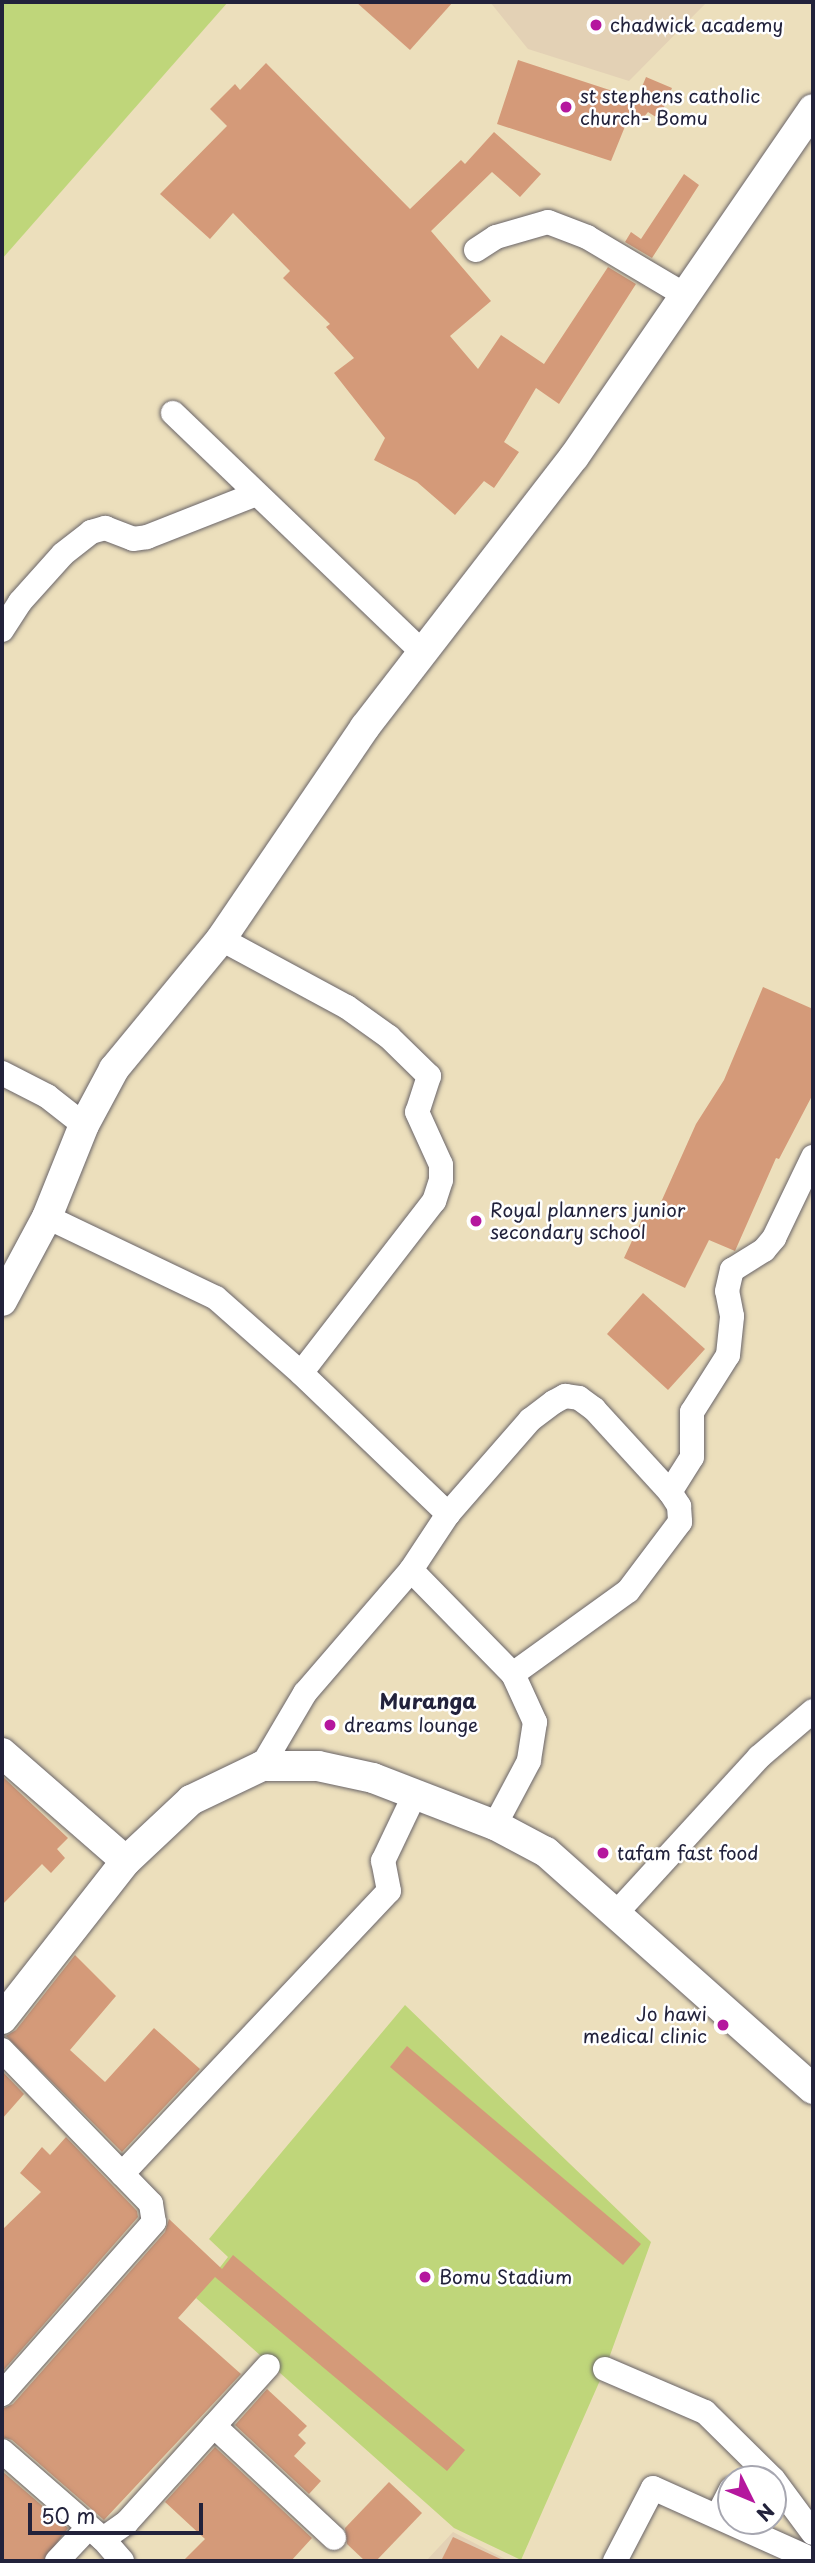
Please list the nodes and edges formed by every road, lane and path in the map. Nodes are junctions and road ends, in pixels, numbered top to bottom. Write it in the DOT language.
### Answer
graph roads {
  1 [pos="813,109"];
  2 [pos="476,250"];
  3 [pos="683,294"];
  4 [pos="173,413"];
  5 [pos="256,494"];
  6 [pos="2,630"];
  7 [pos="423,653"];
  8 [pos="221,939"];
  9 [pos="2,1073"];
  10 [pos="84,1125"];
  11 [pos="813,1157"];
  12 [pos="47,1217"];
  13 [pos="2,1301"];
  14 [pos="301,1373"];
  15 [pos="670,1492"];
  16 [pos="448,1514"];
  17 [pos="411,1570"];
  18 [pos="513,1674"];
  19 [pos="813,1712"];
  20 [pos="2,1753"];
  21 [pos="262,1766"];
  22 [pos="415,1794"];
  23 [pos="495,1825"];
  24 [pos="127,1861"];
  25 [pos="618,1911"];
  26 [pos="2,2019"];
  27 [pos="2,2050"];
  28 [pos="813,2089"];
  29 [pos="122,2174"];
  30 [pos="268,2366"];
  31 [pos="605,2368"];
  32 [pos="2,2394"];
  33 [pos="214,2426"];
  34 [pos="2,2451"];
  35 [pos="748,2454"];
  36 [pos="743,2465"];
  37 [pos="759,2465"];
  38 [pos="787,2498"];
  39 [pos="717,2515"];
  40 [pos="813,2533"];
  41 [pos="95,2534"];
  42 [pos="760,2535"];
  43 [pos="334,2539"];
  44 [pos="813,2560"];
  45 [pos="57,2561"];
  46 [pos="122,2561"];
  47 [pos="615,2561"];
  1 -- 3 [label="street"];
  2 -- 3 [label="street"];
  3 -- 7 [label="street"];
  4 -- 5 [label="street"];
  5 -- 6 [label="street"];
  5 -- 7 [label="street"];
  7 -- 8 [label="street"];
  8 -- 10 [label="street"];
  8 -- 14 [label="street"];
  9 -- 10 [label="street"];
  10 -- 12 [label="street"];
  11 -- 15 [label="street"];
  12 -- 13 [label="street"];
  12 -- 14 [label="street"];
  14 -- 16 [label="street"];
  15 -- 16 [label="street"];
  15 -- 18 [label="street"];
  16 -- 17 [label="street"];
  17 -- 18 [label="street"];
  17 -- 21 [label="street"];
  18 -- 23 [label="street"];
  19 -- 25 [label="street"];
  20 -- 24 [label="street"];
  21 -- 22 [label="street"];
  21 -- 24 [label="street"];
  22 -- 23 [label="street"];
  22 -- 29 [label="street"];
  23 -- 25 [label="street"];
  24 -- 26 [label="street"];
  25 -- 28 [label="street"];
  27 -- 29 [label="street"];
  29 -- 32 [label="street"];
  30 -- 33 [label="street"];
  31 -- 35 [label="street"];
  33 -- 41 [label="street"];
  33 -- 43 [label="street"];
  34 -- 41 [label="street"];
  35 -- 36 [label="street"];
  35 -- 37 [label="street"];
  38 -- 40 [label="street"];
  39 -- 47 [label="street"];
  41 -- 45 [label="street"];
  41 -- 46 [label="street"];
  42 -- 44 [label="street"];
}
